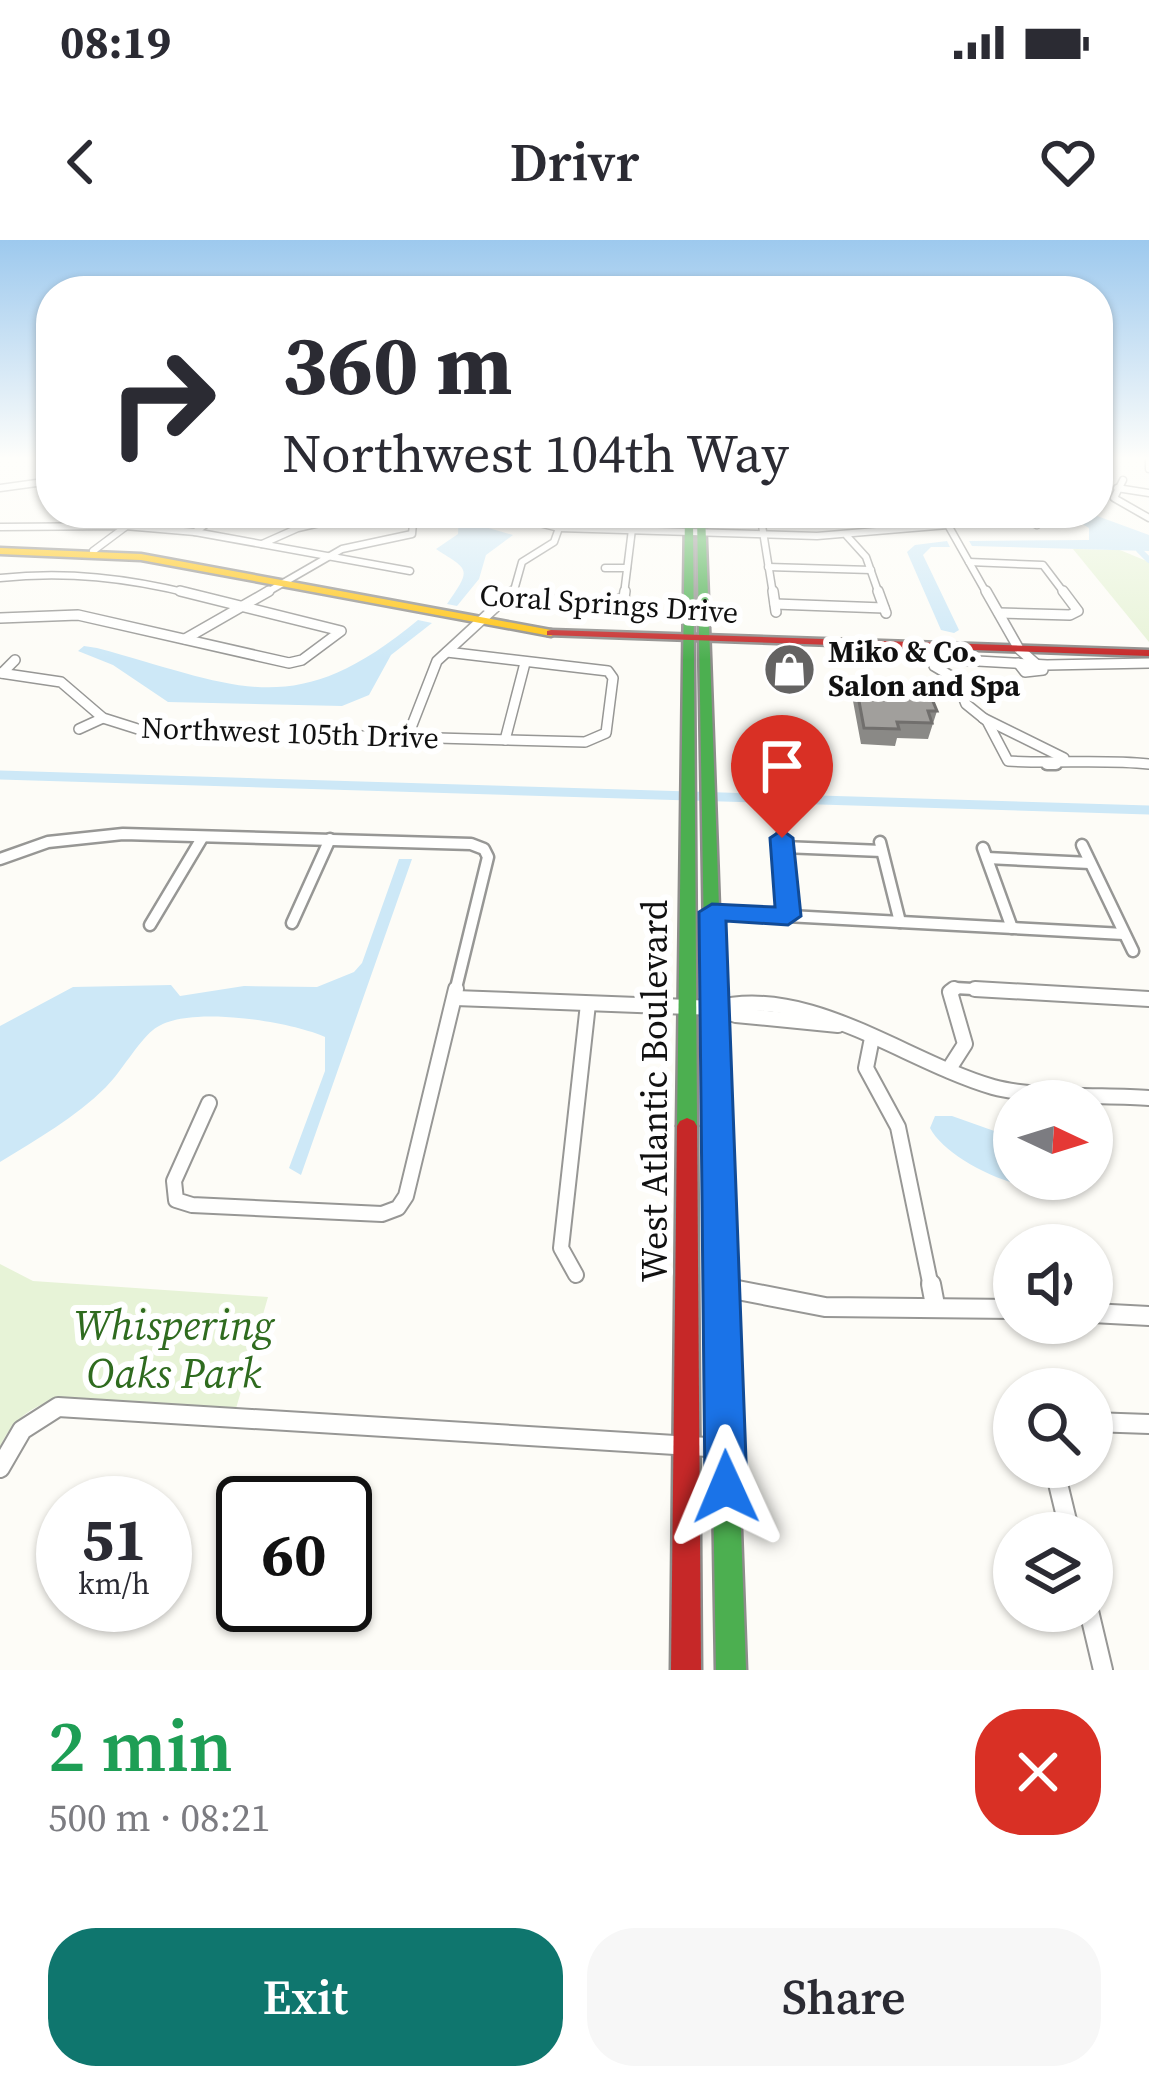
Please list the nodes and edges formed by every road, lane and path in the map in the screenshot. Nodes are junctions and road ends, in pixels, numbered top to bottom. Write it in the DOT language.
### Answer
graph roads {
  1 [pos="122,528"];
  2 [pos="148,528"];
  3 [pos="200,528"];
  4 [pos="301,528"];
  5 [pos="412,528"];
  6 [pos="559,528"];
  7 [pos="650,528"];
  8 [pos="696,528"];
  9 [pos="696,528"];
  10 [pos="727,528"];
  11 [pos="763,528"];
  12 [pos="889,528"];
  13 [pos="948,528"];
  14 [pos="632,530"];
  15 [pos="195,532"];
  16 [pos="764,534"];
  17 [pos="846,536"];
  18 [pos="262,544"];
  19 [pos="0,548"];
  20 [pos="96,548"];
  21 [pos="327,558"];
  22 [pos="969,562"];
  23 [pos="768,567"];
  24 [pos="605,568"];
  25 [pos="627,568"];
  26 [pos="871,570"];
  27 [pos="410,571"];
  28 [pos="0,578"];
  29 [pos="287,580"];
  30 [pos="512,596"];
  31 [pos="245,605"];
  32 [pos="999,613"];
  33 [pos="0,618"];
  34 [pos="484,622"];
  35 [pos="686,636"];
  36 [pos="707,636"];
  37 [pos="185,639"];
  38 [pos="1149,650"];
  39 [pos="446,652"];
  40 [pos="1017,652"];
  41 [pos="15,660"];
  42 [pos="525,663"];
  43 [pos="1149,663"];
  44 [pos="1,673"];
  45 [pos="981,717"];
  46 [pos="104,718"];
  47 [pos="79,729"];
  48 [pos="406,737"];
  49 [pos="505,740"];
  50 [pos="1071,760"];
  51 [pos="1149,764"];
  52 [pos="202,838"];
  53 [pos="330,839"];
  54 [pos="1082,845"];
  55 [pos="0,859"];
  56 [pos="1090,863"];
  57 [pos="712,912"];
  58 [pos="788,916"];
  59 [pos="900,922"];
  60 [pos="292,923"];
  61 [pos="150,925"];
  62 [pos="1012,928"];
  63 [pos="1124,934"];
  64 [pos="1133,951"];
  65 [pos="454,998"];
  66 [pos="1149,1000"];
  67 [pos="588,1004"];
  68 [pos="687,1007"];
  69 [pos="715,1008"];
  70 [pos="872,1038"];
  71 [pos="949,1070"];
  72 [pos="1149,1098"];
  73 [pos="209,1103"];
  74 [pos="576,1275"];
  75 [pos="722,1287"];
  76 [pos="935,1305"];
  77 [pos="993,1308"];
  78 [pos="1113,1314"];
  79 [pos="1149,1316"];
  80 [pos="1113,1423"];
  81 [pos="1149,1424"];
  82 [pos="687,1446"];
  83 [pos="725,1448"];
  84 [pos="0,1468"];
  85 [pos="1094,1632"];
  86 [pos="686,1670"];
  87 [pos="731,1670"];
  88 [pos="1103,1670"];
  1 -- 20 [label="street"];
  2 -- 15 [label="street"];
  3 -- 15 [label="street"];
  4 -- 18 [label="street"];
  5 -- 21 [label="street"];
  6 -- 14 [label="street"];
  6 -- 30 [label="street"];
  7 -- 14 [label="street"];
  8 -- 35 [label="main road, West Atlantic Boulevard"];
  9 -- 36 [label="main road, West Atlantic Boulevard"];
  10 -- 16 [label="street"];
  11 -- 16 [label="street"];
  12 -- 17 [label="street"];
  13 -- 22 [label="street"];
  14 -- 25 [label="street"];
  15 -- 18 [label="street"];
  16 -- 17 [label="street"];
  16 -- 23 [label="street"];
  17 -- 26 [label="street"];
  18 -- 21 [label="street"];
  19 -- 20 [label="main road, Coral Springs Drive"];
  20 -- 29 [label="main road, Coral Springs Drive"];
  21 -- 27 [label="street"];
  21 -- 29 [label="street"];
  22 -- 32 [label="street"];
  22 -- 32 [label="street"];
  23 -- 26 [label="street"];
  23 -- 26 [label="street"];
  24 -- 25 [label="street"];
  25 -- 30 [label="street"];
  28 -- 31 [label="street"];
  29 -- 31 [label="street"];
  29 -- 34 [label="main road, Coral Springs Drive"];
  30 -- 34 [label="street"];
  31 -- 37 [label="street"];
  31 -- 37 [label="street"];
  32 -- 40 [label="street"];
  33 -- 37 [label="street"];
  34 -- 35 [label="main road, Coral Springs Drive"];
  34 -- 39 [label="street"];
  35 -- 36 [label="main road, Coral Springs Drive"];
  35 -- 68 [label="main road, West Atlantic Boulevard"];
  36 -- 40 [label="main road, Coral Springs Drive"];
  36 -- 57 [label="main road, West Atlantic Boulevard"];
  38 -- 40 [label="main road, Coral Springs Drive"];
  39 -- 42 [label="street"];
  39 -- 48 [label="street"];
  40 -- 43 [label="street"];
  40 -- 45 [label="street"];
  41 -- 44 [label="street"];
  42 -- 49 [label="street"];
  42 -- 49 [label="street, Northwest 105th Drive"];
  44 -- 46 [label="street, Northwest 105th Drive"];
  45 -- 50 [label="street"];
  45 -- 50 [label="street"];
  46 -- 47 [label="street"];
  46 -- 48 [label="street, Northwest 105th Drive"];
  48 -- 49 [label="street, Northwest 105th Drive"];
  50 -- 51 [label="street"];
  52 -- 53 [label="street"];
  52 -- 55 [label="street"];
  52 -- 61 [label="street"];
  53 -- 60 [label="street"];
  53 -- 65 [label="street"];
  54 -- 56 [label="street"];
  56 -- 62 [label="street"];
  56 -- 63 [label="street"];
  57 -- 58 [label="street"];
  57 -- 69 [label="main road, West Atlantic Boulevard"];
  58 -- 59 [label="street"];
  58 -- 59 [label="street"];
  59 -- 62 [label="street"];
  62 -- 63 [label="street"];
  63 -- 64 [label="street"];
  65 -- 67 [label="street"];
  65 -- 73 [label="street"];
  66 -- 71 [label="street"];
  67 -- 68 [label="street"];
  67 -- 74 [label="street"];
  68 -- 69 [label="street"];
  68 -- 82 [label="main road, West Atlantic Boulevard"];
  69 -- 70 [label="street"];
  69 -- 75 [label="main road, West Atlantic Boulevard"];
  70 -- 71 [label="street"];
  70 -- 76 [label="street"];
  71 -- 72 [label="street"];
  75 -- 76 [label="street"];
  75 -- 83 [label="main road, West Atlantic Boulevard"];
  76 -- 77 [label="street"];
  78 -- 79 [label="street"];
  80 -- 81 [label="street"];
  82 -- 83 [label="street"];
  82 -- 84 [label="street"];
  82 -- 86 [label="main road, West Atlantic Boulevard"];
  83 -- 87 [label="main road, West Atlantic Boulevard"];
  85 -- 88 [label="street"];
}
